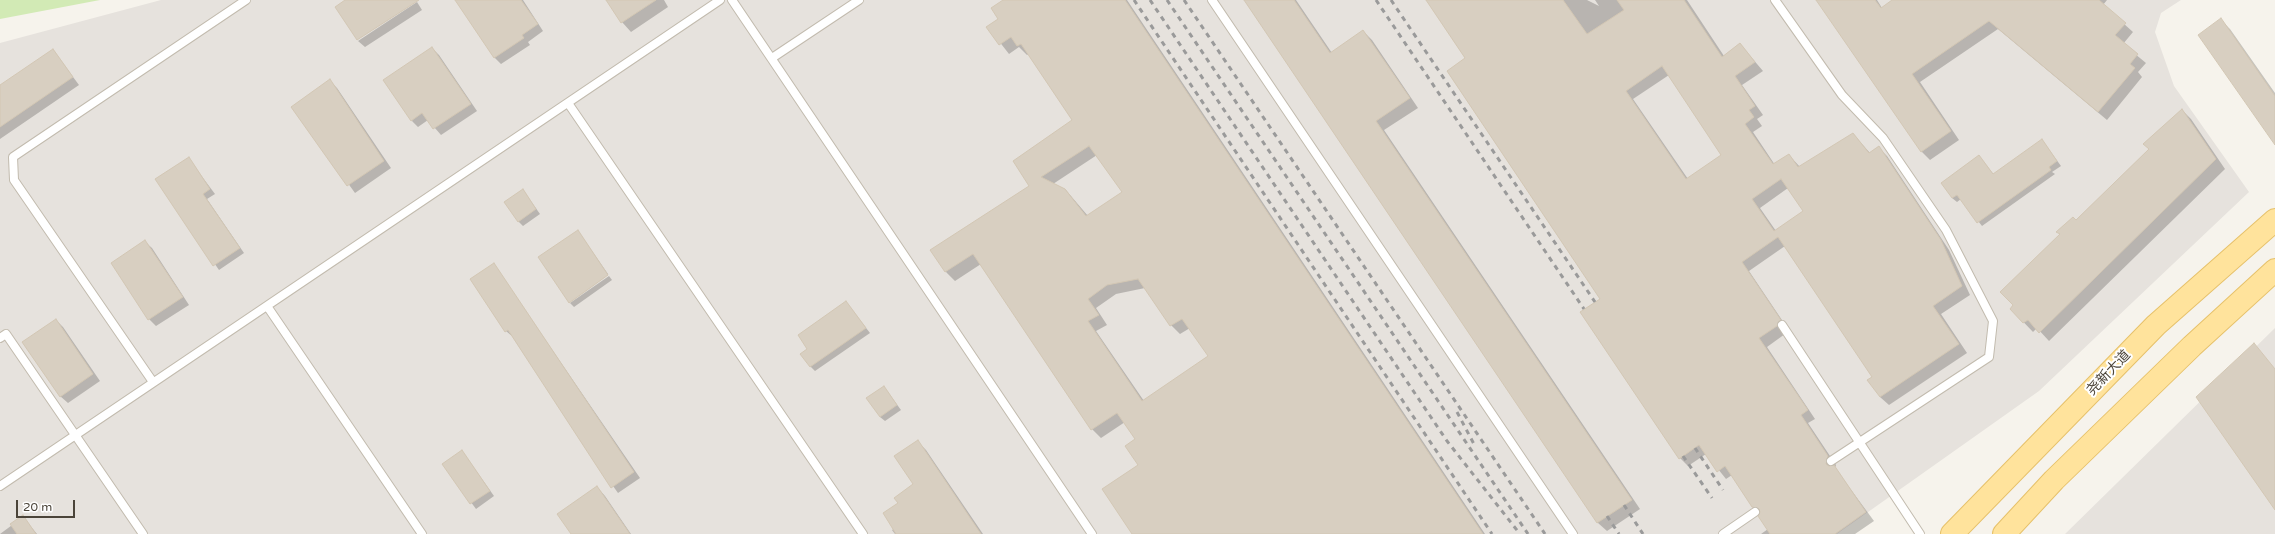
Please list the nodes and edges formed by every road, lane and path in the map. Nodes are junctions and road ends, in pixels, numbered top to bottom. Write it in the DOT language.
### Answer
graph roads {
  1 [pos="246,0"];
  2 [pos="720,0"];
  3 [pos="732,0"];
  4 [pos="859,0"];
  5 [pos="1212,0"];
  6 [pos="1774,0"];
  7 [pos="772,58"];
  8 [pos="568,103"];
  9 [pos="2275,220"];
  10 [pos="2275,270"];
  11 [pos="268,306"];
  12 [pos="1782,325"];
  13 [pos="0,338"];
  14 [pos="153,382"];
  15 [pos="75,435"];
  16 [pos="1860,442"];
  17 [pos="1831,461"];
  18 [pos="0,486"];
  19 [pos="1755,512"];
  20 [pos="143,534"];
  21 [pos="422,534"];
  22 [pos="863,534"];
  23 [pos="1092,534"];
  24 [pos="1573,534"];
  25 [pos="1723,534"];
  26 [pos="1920,534"];
  27 [pos="1952,534"];
  28 [pos="2004,534"];
  1 -- 14 [label="lane"];
  2 -- 8 [label="lane"];
  3 -- 7 [label="lane"];
  4 -- 7 [label="lane"];
  5 -- 24 [label="lane"];
  6 -- 16 [label="lane"];
  7 -- 23 [label="lane"];
  8 -- 11 [label="lane"];
  8 -- 22 [label="lane"];
  9 -- 27 [label="main road, 尧新大道"];
  10 -- 28 [label="main road"];
  11 -- 14 [label="lane"];
  11 -- 21 [label="lane"];
  12 -- 16 [label="lane"];
  13 -- 15 [label="lane"];
  14 -- 15 [label="lane"];
  15 -- 18 [label="lane"];
  15 -- 20 [label="lane"];
  16 -- 17 [label="lane"];
  16 -- 26 [label="lane"];
  19 -- 25 [label="lane"];
}
